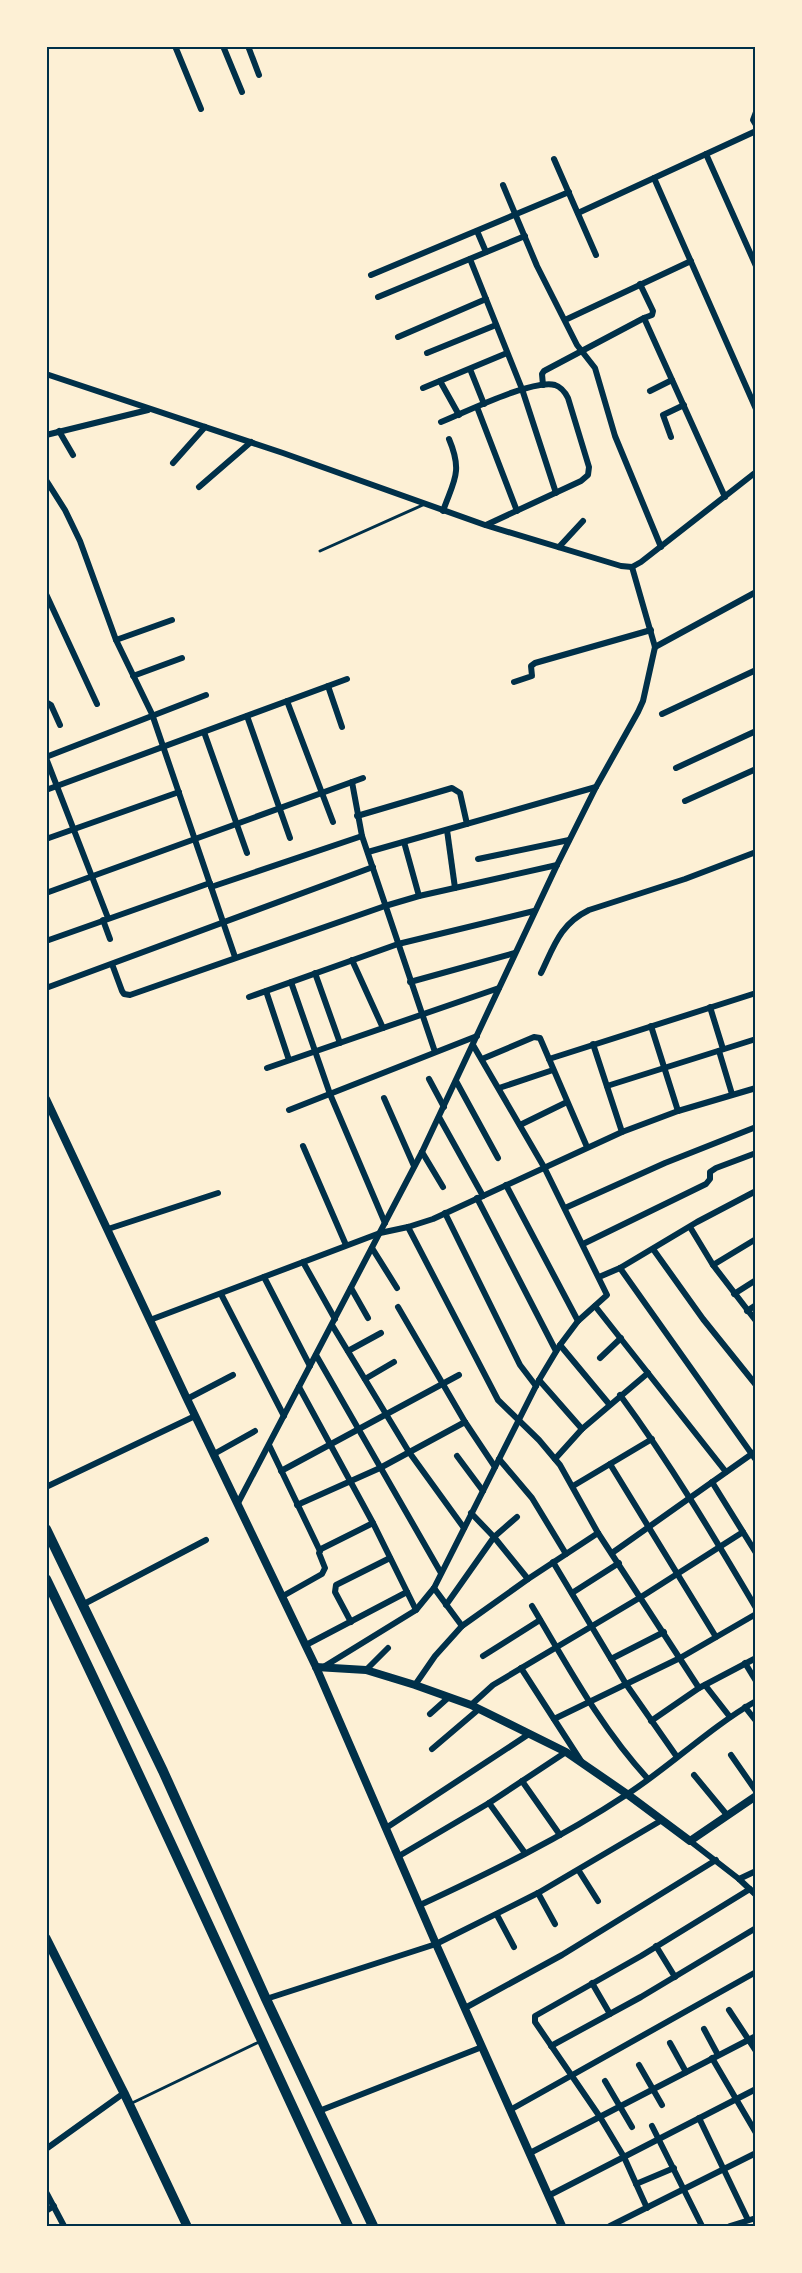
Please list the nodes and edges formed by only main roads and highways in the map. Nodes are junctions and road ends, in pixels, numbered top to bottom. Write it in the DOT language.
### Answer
graph roads {
  1 [pos="46,1528"];
  2 [pos="46,1579"];
  3 [pos="46,1938"];
  4 [pos="186,2226"];
  5 [pos="348,2226"];
  6 [pos="373,2226"];
  1 -- 6 [label="main road"];
  2 -- 5 [label="main road"];
  3 -- 4 [label="main road"];
}
